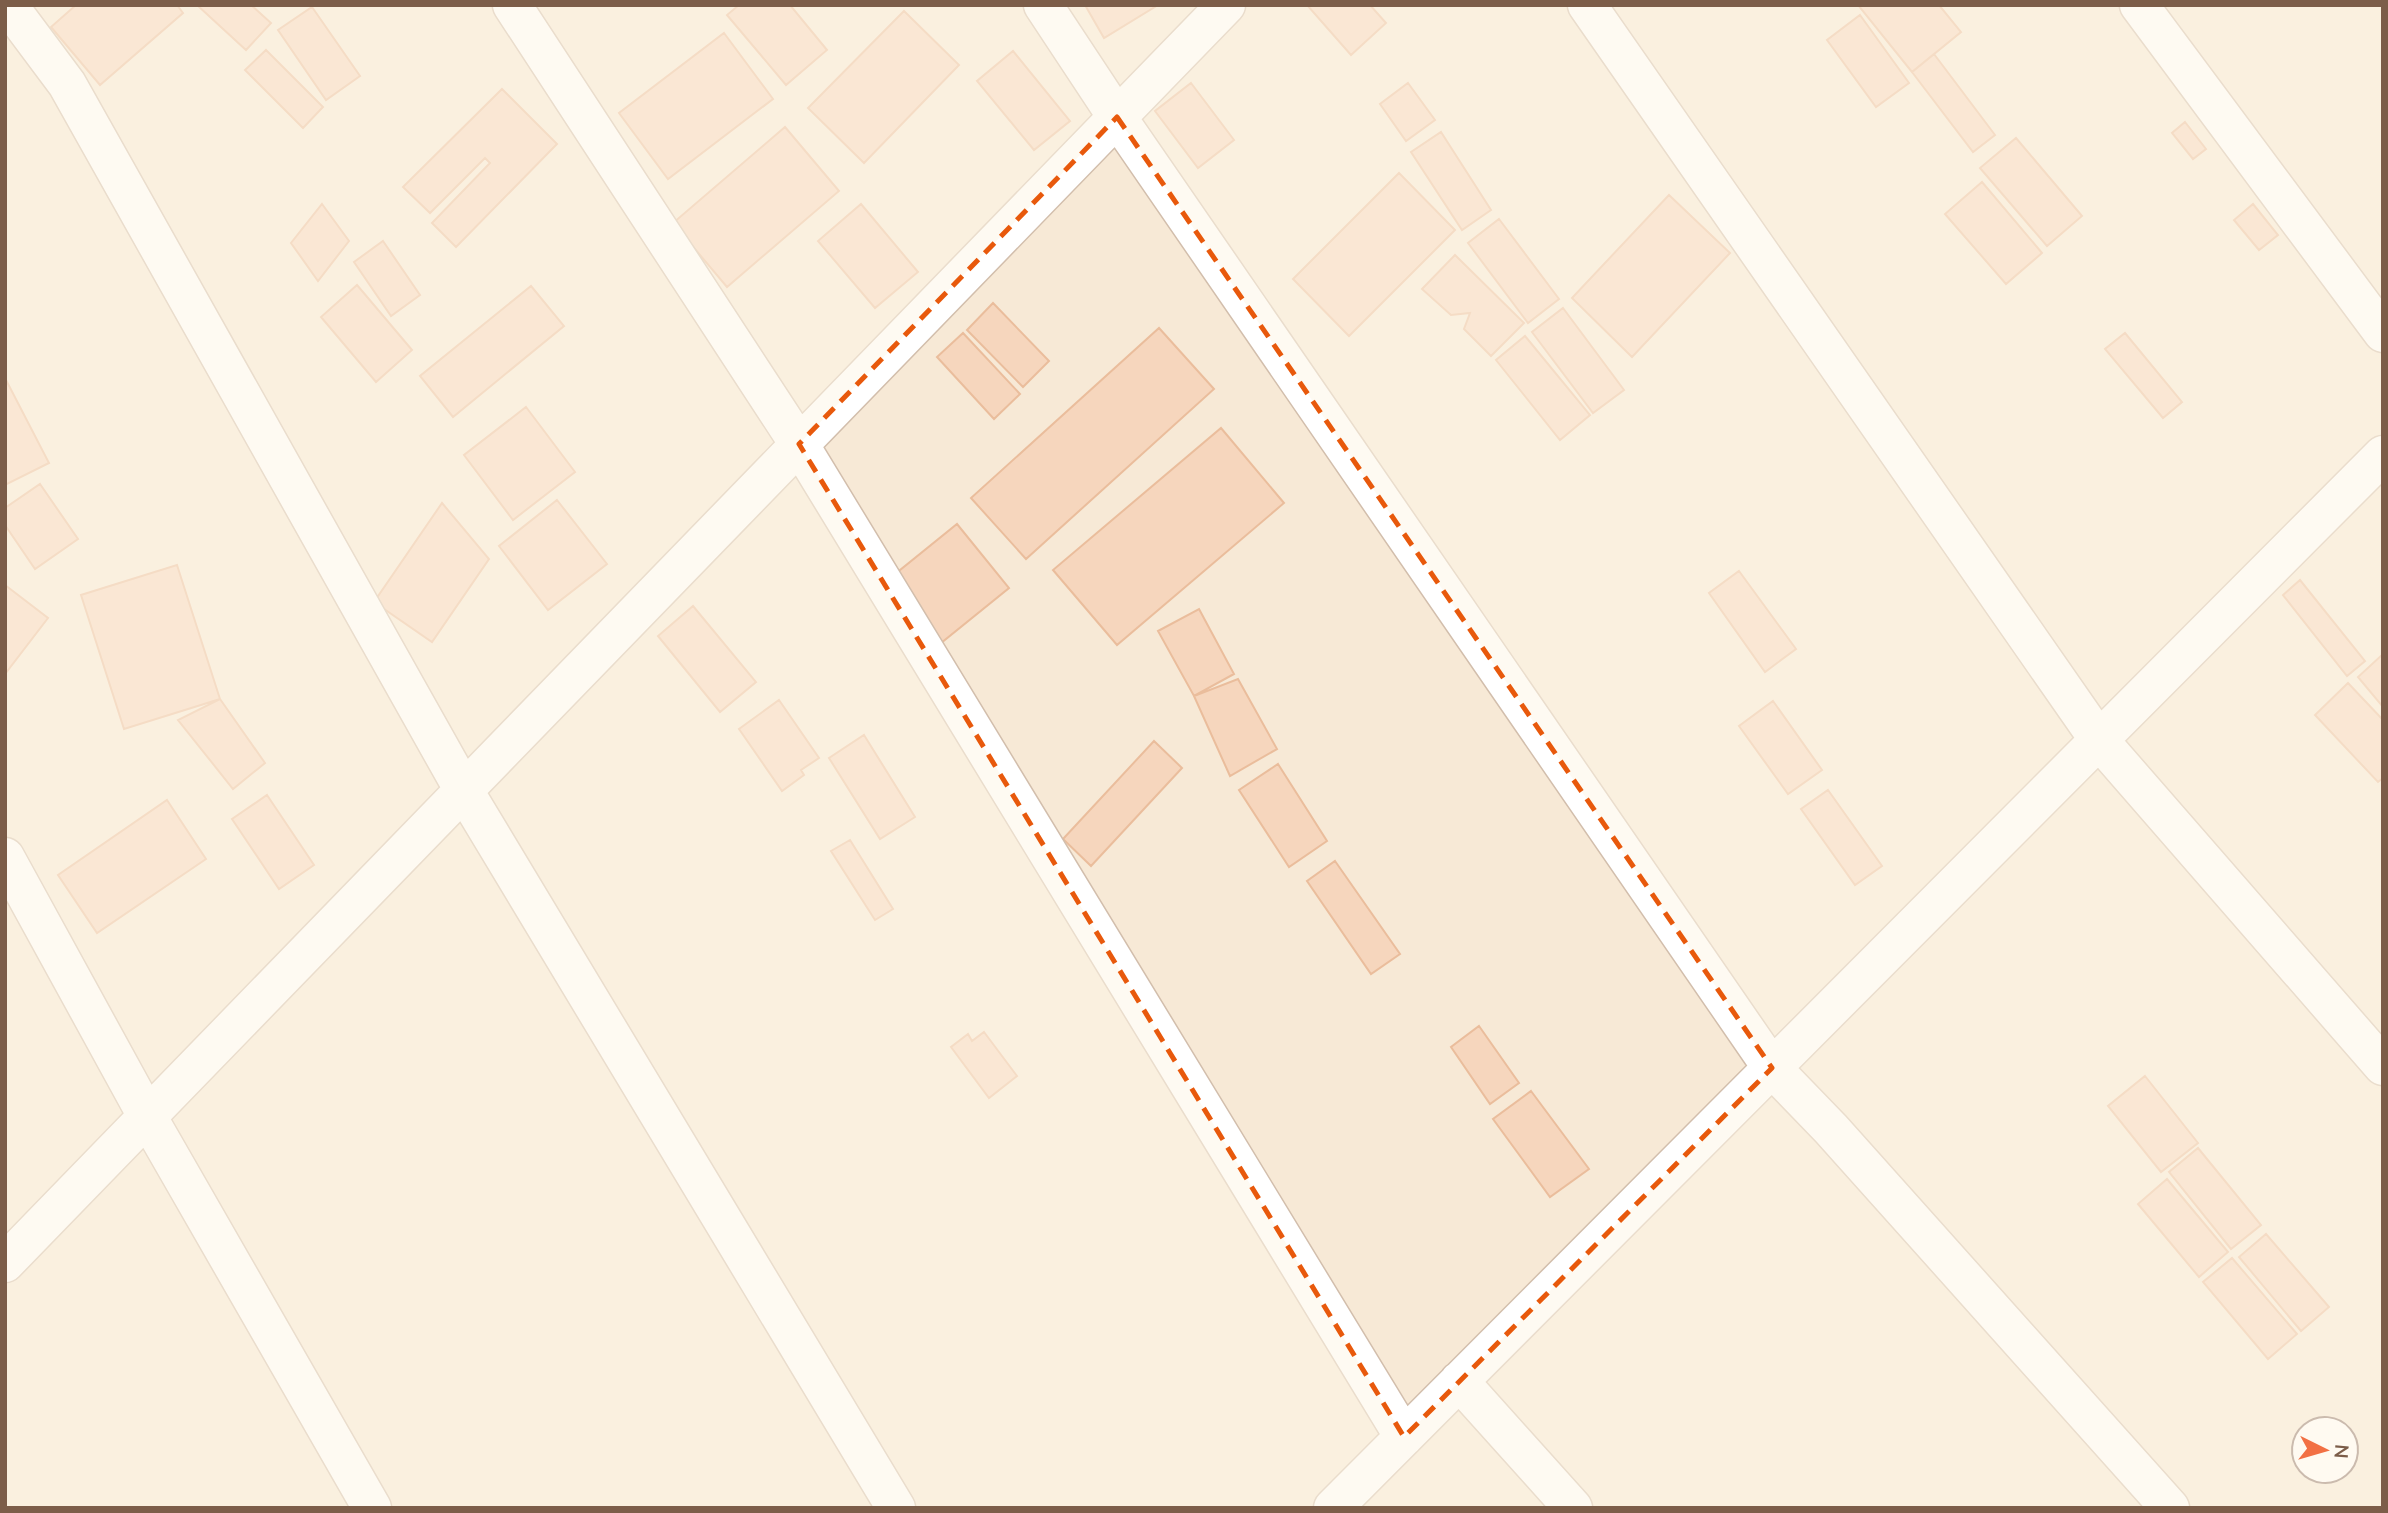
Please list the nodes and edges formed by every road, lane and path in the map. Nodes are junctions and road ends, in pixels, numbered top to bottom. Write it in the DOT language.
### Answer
graph roads {
  1 [pos="8,5"];
  2 [pos="512,5"];
  3 [pos="1043,5"];
  4 [pos="1226,5"];
  5 [pos="1587,5"];
  6 [pos="2139,5"];
  7 [pos="1116,117"];
  8 [pos="2383,333"];
  9 [pos="799,444"];
  10 [pos="2383,455"];
  11 [pos="2099,740"];
  12 [pos="463,789"];
  13 [pos="5,857"];
  14 [pos="2383,1066"];
  15 [pos="1772,1068"];
  16 [pos="147,1116"];
  17 [pos="5,1263"];
  18 [pos="1459,1381"];
  19 [pos="1404,1437"];
  20 [pos="372,1508"];
  21 [pos="896,1508"];
  22 [pos="1333,1508"];
  23 [pos="1573,1508"];
  24 [pos="2170,1508"];
  1 -- 12 [label="street"];
  2 -- 9 [label="street"];
  3 -- 7 [label="street"];
  4 -- 7 [label="street"];
  5 -- 11 [label="street"];
  6 -- 8 [label="street"];
  7 -- 9 [label="street"];
  7 -- 15 [label="street"];
  9 -- 12 [label="street"];
  9 -- 19 [label="street"];
  10 -- 11 [label="street"];
  11 -- 14 [label="street"];
  11 -- 15 [label="street"];
  12 -- 16 [label="street"];
  12 -- 21 [label="street"];
  13 -- 16 [label="street"];
  15 -- 18 [label="street"];
  15 -- 24 [label="street"];
  16 -- 17 [label="street"];
  16 -- 20 [label="street"];
  18 -- 19 [label="street"];
  18 -- 23 [label="street"];
  19 -- 22 [label="street"];
}
